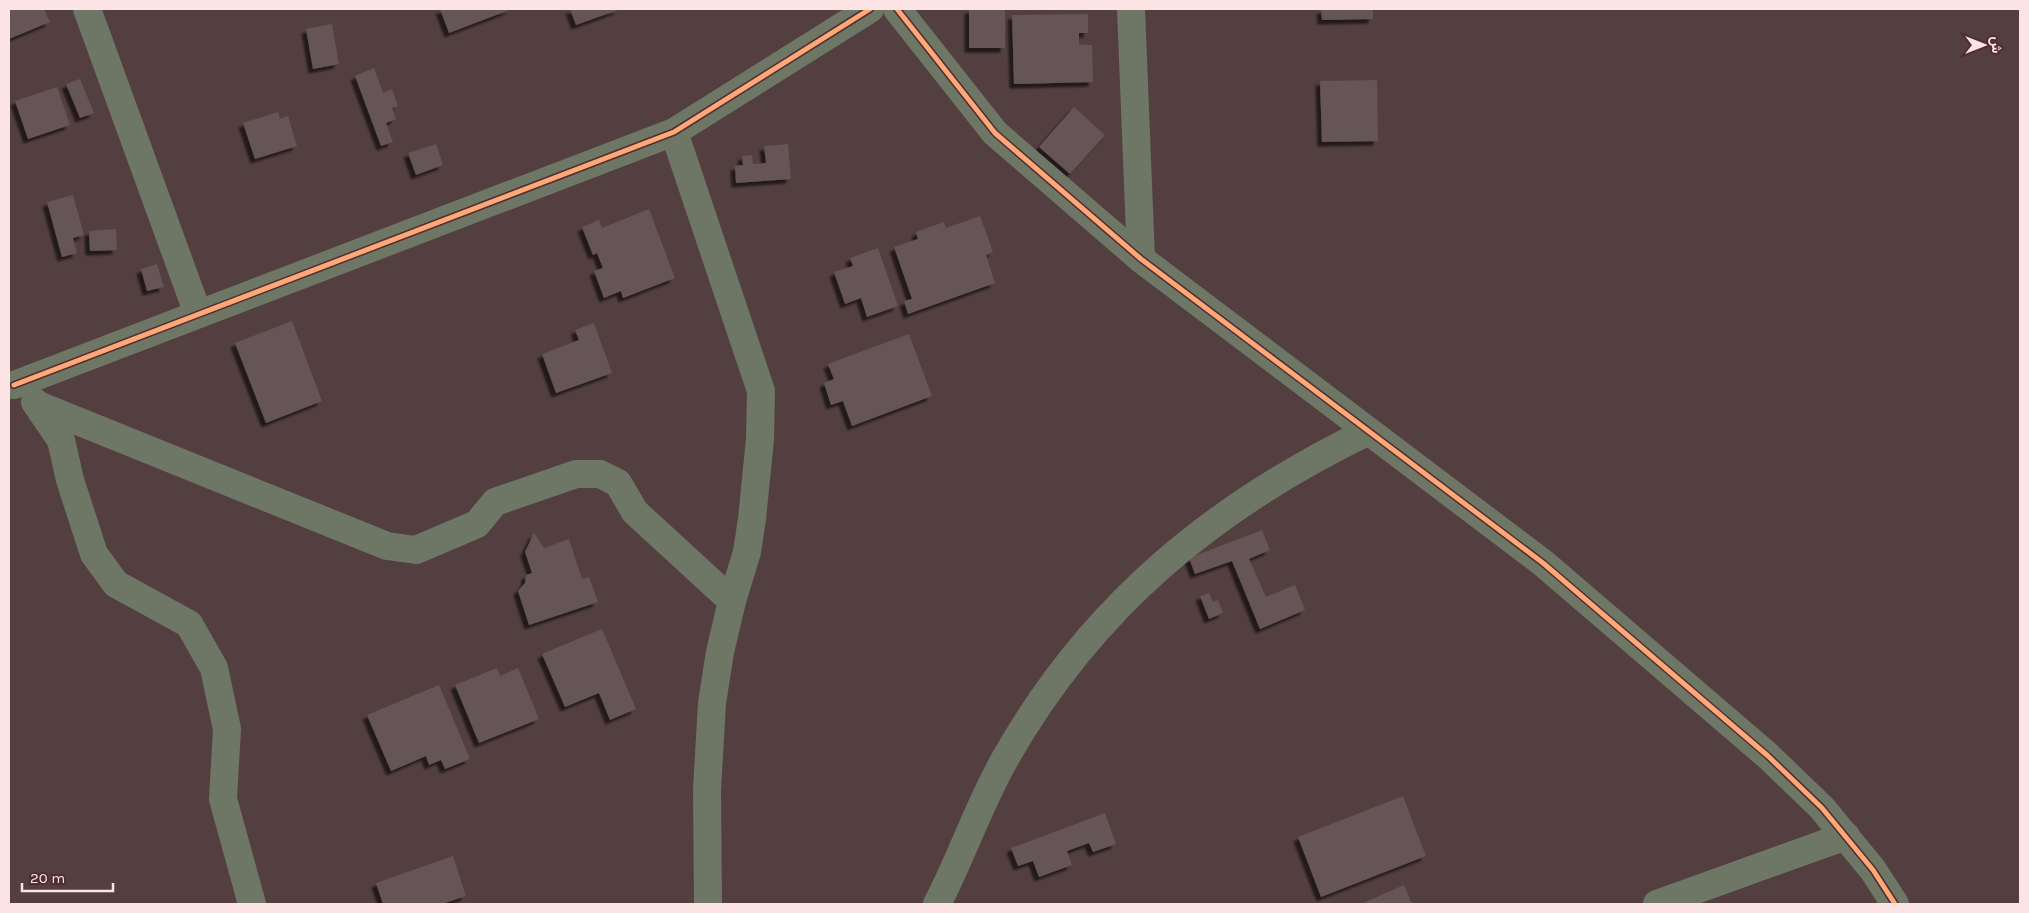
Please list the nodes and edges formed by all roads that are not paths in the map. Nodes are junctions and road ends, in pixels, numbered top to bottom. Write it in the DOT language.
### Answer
graph roads {
  1 [pos="87,9"];
  2 [pos="870,9"];
  3 [pos="897,9"];
  4 [pos="1131,9"];
  5 [pos="674,132"];
  6 [pos="1141,259"];
  7 [pos="198,314"];
  8 [pos="11,383"];
  9 [pos="38,405"];
  10 [pos="1368,432"];
  11 [pos="732,602"];
  12 [pos="1846,836"];
  13 [pos="252,904"];
  14 [pos="708,904"];
  15 [pos="937,904"];
  16 [pos="1657,904"];
  17 [pos="1895,904"];
  1 -- 7 [label="street"];
  2 -- 5 [label="street"];
  3 -- 6 [label="street"];
  4 -- 6 [label="street"];
  5 -- 7 [label="street"];
  5 -- 11 [label="street"];
  6 -- 10 [label="street"];
  7 -- 8 [label="street"];
  8 -- 9 [label="street"];
  9 -- 11 [label="street"];
  9 -- 13 [label="street"];
  10 -- 12 [label="street"];
  10 -- 15 [label="street"];
  11 -- 14 [label="street"];
  12 -- 16 [label="street"];
  12 -- 17 [label="street"];
}
